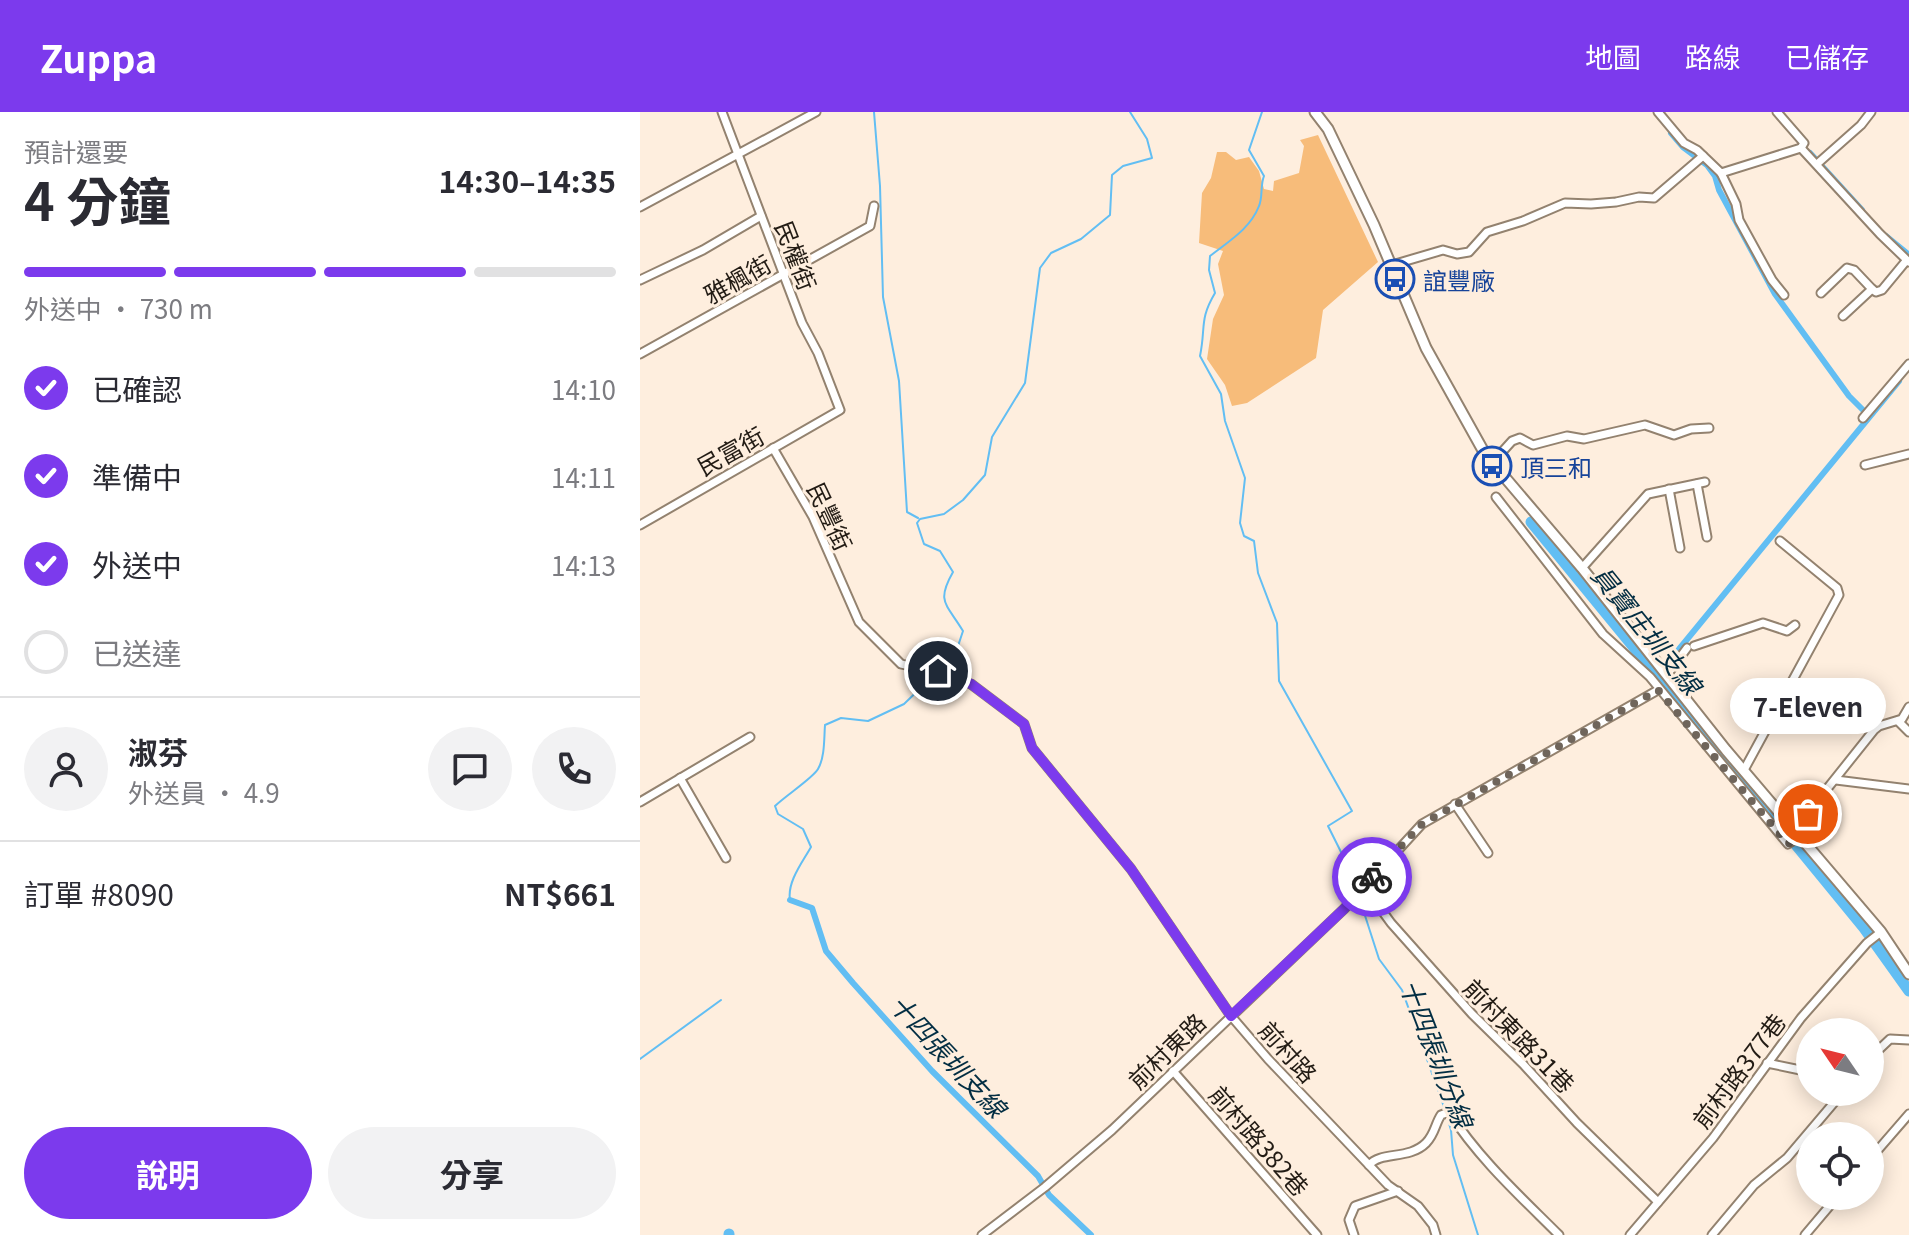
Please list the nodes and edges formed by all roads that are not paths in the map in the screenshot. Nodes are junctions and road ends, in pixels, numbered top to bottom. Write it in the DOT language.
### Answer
graph roads {
  1 [pos="722,112"];
  2 [pos="816,112"];
  3 [pos="1315,112"];
  4 [pos="1658,112"];
  5 [pos="1777,112"];
  6 [pos="1871,112"];
  7 [pos="1801,148"];
  8 [pos="738,155"];
  9 [pos="1703,156"];
  10 [pos="1817,164"];
  11 [pos="1721,173"];
  12 [pos="874,206"];
  13 [pos="640,207"];
  14 [pos="761,216"];
  15 [pos="1908,262"];
  16 [pos="1392,265"];
  17 [pos="784,275"];
  18 [pos="640,280"];
  19 [pos="1872,289"];
  20 [pos="1821,293"];
  21 [pos="1784,295"];
  22 [pos="1843,316"];
  23 [pos="640,354"];
  24 [pos="1909,364"];
  25 [pos="840,410"];
  26 [pos="1863,418"];
  27 [pos="1709,428"];
  28 [pos="773,448"];
  29 [pos="1909,454"];
  30 [pos="1492,463"];
  31 [pos="1865,465"];
  32 [pos="1669,489"];
  33 [pos="1496,497"];
  34 [pos="640,525"];
  35 [pos="1707,537"];
  36 [pos="1780,541"];
  37 [pos="1680,548"];
  38 [pos="1582,568"];
  39 [pos="1795,625"];
  40 [pos="924,669"];
  41 [pos="938,671"];
  42 [pos="1667,675"];
  43 [pos="1658,690"];
  44 [pos="1909,707"];
  45 [pos="1898,721"];
  46 [pos="1909,732"];
  47 [pos="750,737"];
  48 [pos="1744,770"];
  49 [pos="680,778"];
  50 [pos="1836,780"];
  51 [pos="1909,789"];
  52 [pos="640,802"];
  53 [pos="1455,804"];
  54 [pos="1798,832"];
  55 [pos="1488,853"];
  56 [pos="726,858"];
  57 [pos="1364,886"];
  58 [pos="1881,932"];
  59 [pos="1909,974"];
  60 [pos="1231,1016"];
  61 [pos="1909,1040"];
  62 [pos="1884,1045"];
  63 [pos="1767,1063"];
  64 [pos="1796,1069"];
  65 [pos="1173,1071"];
  66 [pos="1831,1106"];
  67 [pos="1909,1114"];
  68 [pos="1884,1143"];
  69 [pos="1369,1165"];
  70 [pos="1398,1191"];
  71 [pos="1658,1202"];
  72 [pos="1826,1210"];
  73 [pos="982,1235"];
  74 [pos="1317,1235"];
  75 [pos="1354,1235"];
  76 [pos="1436,1235"];
  77 [pos="1559,1235"];
  78 [pos="1630,1235"];
  79 [pos="1712,1235"];
  80 [pos="1805,1235"];
  1 -- 8 [label="street, 民權街"];
  2 -- 8 [label="street"];
  3 -- 16 [label="street"];
  4 -- 9 [label="street"];
  5 -- 7 [label="street"];
  6 -- 10 [label="street"];
  7 -- 10 [label="street"];
  7 -- 11 [label="street"];
  8 -- 13 [label="street"];
  8 -- 14 [label="street, 民權街"];
  9 -- 11 [label="street"];
  9 -- 16 [label="street"];
  10 -- 15 [label="street"];
  11 -- 21 [label="street"];
  12 -- 17 [label="street, 雅楓街"];
  14 -- 17 [label="street, 民權街"];
  14 -- 18 [label="street"];
  15 -- 19 [label="street"];
  16 -- 30 [label="street"];
  17 -- 23 [label="street, 雅楓街"];
  17 -- 25 [label="street, 民權街"];
  19 -- 20 [label="street"];
  19 -- 22 [label="street"];
  24 -- 26 [label="street"];
  25 -- 28 [label="street, 民富街"];
  27 -- 30 [label="street"];
  28 -- 34 [label="street, 民富街"];
  28 -- 40 [label="street, 民豐街"];
  29 -- 31 [label="street"];
  30 -- 38 [label="street"];
  32 -- 35 [label="street"];
  32 -- 37 [label="street"];
  32 -- 38 [label="street"];
  33 -- 43 [label="street"];
  36 -- 48 [label="street"];
  38 -- 42 [label="street"];
  39 -- 42 [label="street"];
  41 -- 60 [label="street, 前村路"];
  42 -- 48 [label="street"];
  43 -- 53 [label="street, 前村東路"];
  43 -- 54 [label="street"];
  44 -- 45 [label="street"];
  45 -- 46 [label="street"];
  45 -- 50 [label="street"];
  47 -- 49 [label="street"];
  48 -- 54 [label="street"];
  49 -- 52 [label="street"];
  49 -- 56 [label="street"];
  50 -- 51 [label="street"];
  50 -- 54 [label="street"];
  53 -- 55 [label="street"];
  53 -- 57 [label="street, 前村東路"];
  54 -- 58 [label="street"];
  57 -- 60 [label="street, 前村東路"];
  57 -- 71 [label="street, 前村東路31巷"];
  58 -- 59 [label="street"];
  58 -- 63 [label="street, 前村路377巷"];
  60 -- 65 [label="street, 前村東路"];
  60 -- 69 [label="street, 前村路"];
  61 -- 62 [label="street"];
  63 -- 64 [label="street"];
  63 -- 71 [label="street, 前村路377巷"];
  65 -- 73 [label="street, 前村東路"];
  65 -- 74 [label="street, 前村路382巷"];
  66 -- 79 [label="street"];
  67 -- 68 [label="street"];
  69 -- 70 [label="street, 前村路"];
  69 -- 77 [label="street"];
  70 -- 75 [label="street"];
  70 -- 76 [label="street, 前村路"];
  71 -- 78 [label="street, 前村路377巷"];
  72 -- 80 [label="street"];
}
